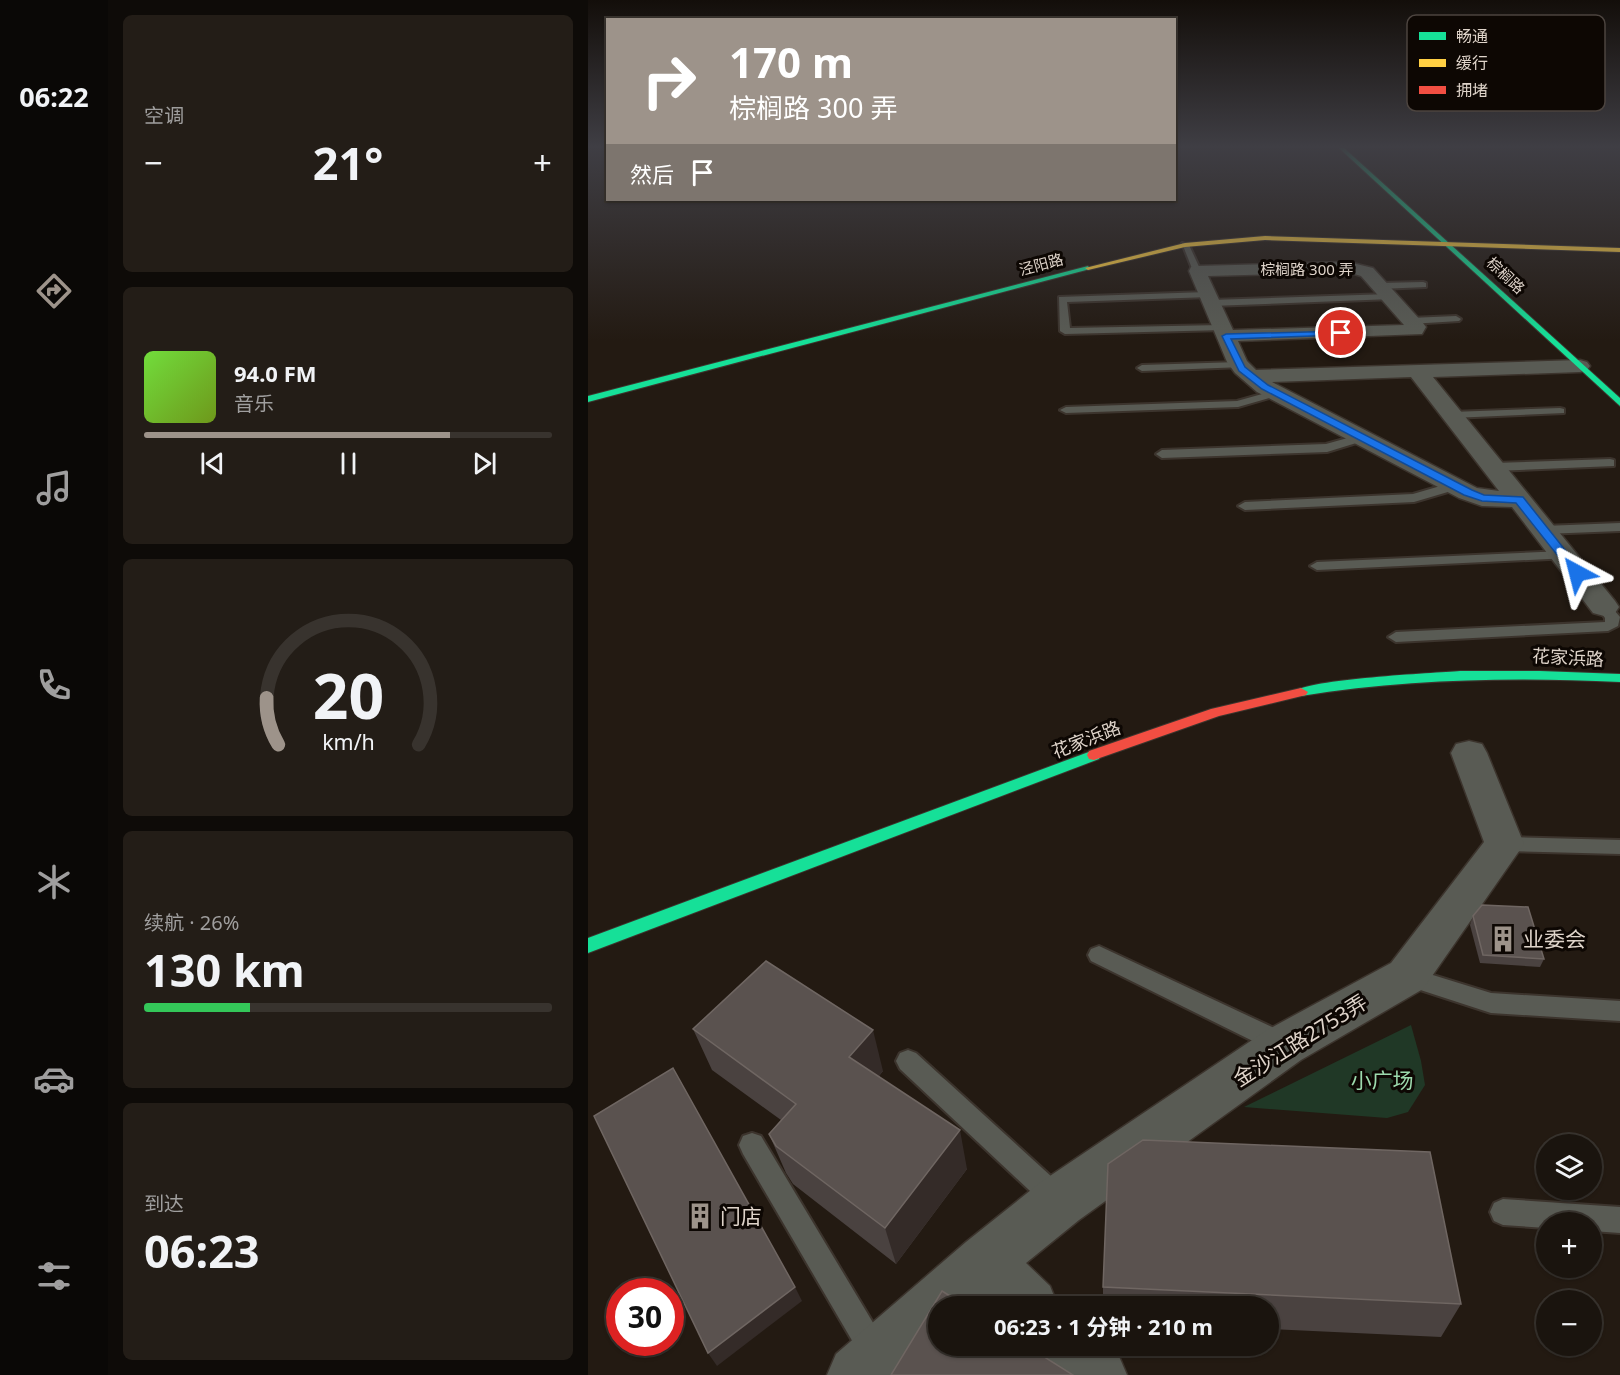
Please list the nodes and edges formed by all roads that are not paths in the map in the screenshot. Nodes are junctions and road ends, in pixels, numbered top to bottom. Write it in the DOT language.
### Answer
graph roads {
  1 [pos="1412,212"];
  2 [pos="1446,243"];
  3 [pos="1185,245"];
  4 [pos="1620,250"];
  5 [pos="1197,271"];
  6 [pos="1423,285"];
  7 [pos="1384,292"];
  8 [pos="1209,299"];
  9 [pos="1456,319"];
  10 [pos="1410,321"];
  11 [pos="1224,332"];
  12 [pos="1580,366"];
  13 [pos="1142,368"];
  14 [pos="1245,371"];
  15 [pos="1417,371"];
  16 [pos="1276,393"];
  17 [pos="588,399"];
  18 [pos="1620,403"];
  19 [pos="1066,410"];
  20 [pos="1560,411"];
  21 [pos="1452,414"];
  22 [pos="1362,438"];
  23 [pos="1162,454"];
  24 [pos="1610,463"];
  25 [pos="1494,467"];
  26 [pos="1454,486"];
  27 [pos="1519,500"];
  28 [pos="1245,506"];
  29 [pos="1620,527"];
  30 [pos="1544,530"];
  31 [pos="1563,555"];
  32 [pos="1317,567"];
  33 [pos="1612,607"];
  34 [pos="1396,637"];
  35 [pos="1620,678"];
  36 [pos="1469,753"];
  37 [pos="1504,844"];
  38 [pos="1620,847"];
  39 [pos="588,946"];
  40 [pos="1099,955"];
  41 [pos="1407,976"];
  42 [pos="1620,1011"];
  43 [pos="1284,1045"];
  44 [pos="908,1061"];
  45 [pos="752,1145"];
  46 [pos="1060,1201"];
  47 [pos="1503,1212"];
  48 [pos="1620,1220"];
  49 [pos="985,1261"];
  50 [pos="1020,1296"];
  51 [pos="1078,1356"];
  52 [pos="867,1366"];
  53 [pos="1097,1375"];
  1 -- 2 [label="street, 棕榈路"];
  2 -- 3 [label="street, 泾阳路"];
  2 -- 4 [label="street, 泾阳路"];
  2 -- 12 [label="street, 棕榈路"];
  3 -- 5 [label="lane"];
  3 -- 17 [label="street, 泾阳路"];
  5 -- 7 [label="street, 棕榈路 300 弄"];
  5 -- 8 [label="street"];
  6 -- 7 [label="lane"];
  7 -- 8 [label="lane"];
  7 -- 10 [label="street, 棕榈路 300 弄"];
  8 -- 11 [label="street"];
  8 -- 11 [label="lane"];
  9 -- 10 [label="lane"];
  10 -- 11 [label="street"];
  11 -- 14 [label="street"];
  12 -- 15 [label="street"];
  12 -- 18 [label="street, 棕榈路"];
  13 -- 14 [label="lane"];
  14 -- 15 [label="street"];
  14 -- 16 [label="street"];
  15 -- 21 [label="street"];
  16 -- 19 [label="lane"];
  16 -- 22 [label="street"];
  20 -- 21 [label="lane"];
  21 -- 25 [label="street"];
  22 -- 23 [label="lane"];
  22 -- 26 [label="street"];
  24 -- 25 [label="lane"];
  25 -- 27 [label="street"];
  26 -- 27 [label="street"];
  26 -- 28 [label="lane"];
  27 -- 30 [label="street"];
  29 -- 30 [label="lane"];
  30 -- 31 [label="street"];
  31 -- 32 [label="lane"];
  31 -- 33 [label="street"];
  33 -- 34 [label="lane"];
  35 -- 39 [label="street, 花家浜路"];
  36 -- 37 [label="street"];
  37 -- 38 [label="lane"];
  37 -- 41 [label="street, 金沙江路2753弄"];
  40 -- 43 [label="lane"];
  41 -- 42 [label="lane"];
  41 -- 43 [label="street, 金沙江路2753弄"];
  43 -- 46 [label="street, 金沙江路2753弄"];
  44 -- 46 [label="lane"];
  45 -- 52 [label="lane"];
  46 -- 49 [label="street, 金沙江路2753弄"];
  47 -- 48 [label="lane"];
  49 -- 50 [label="street"];
  49 -- 52 [label="street, 金沙江路2753弄"];
  51 -- 53 [label="street"];
}
